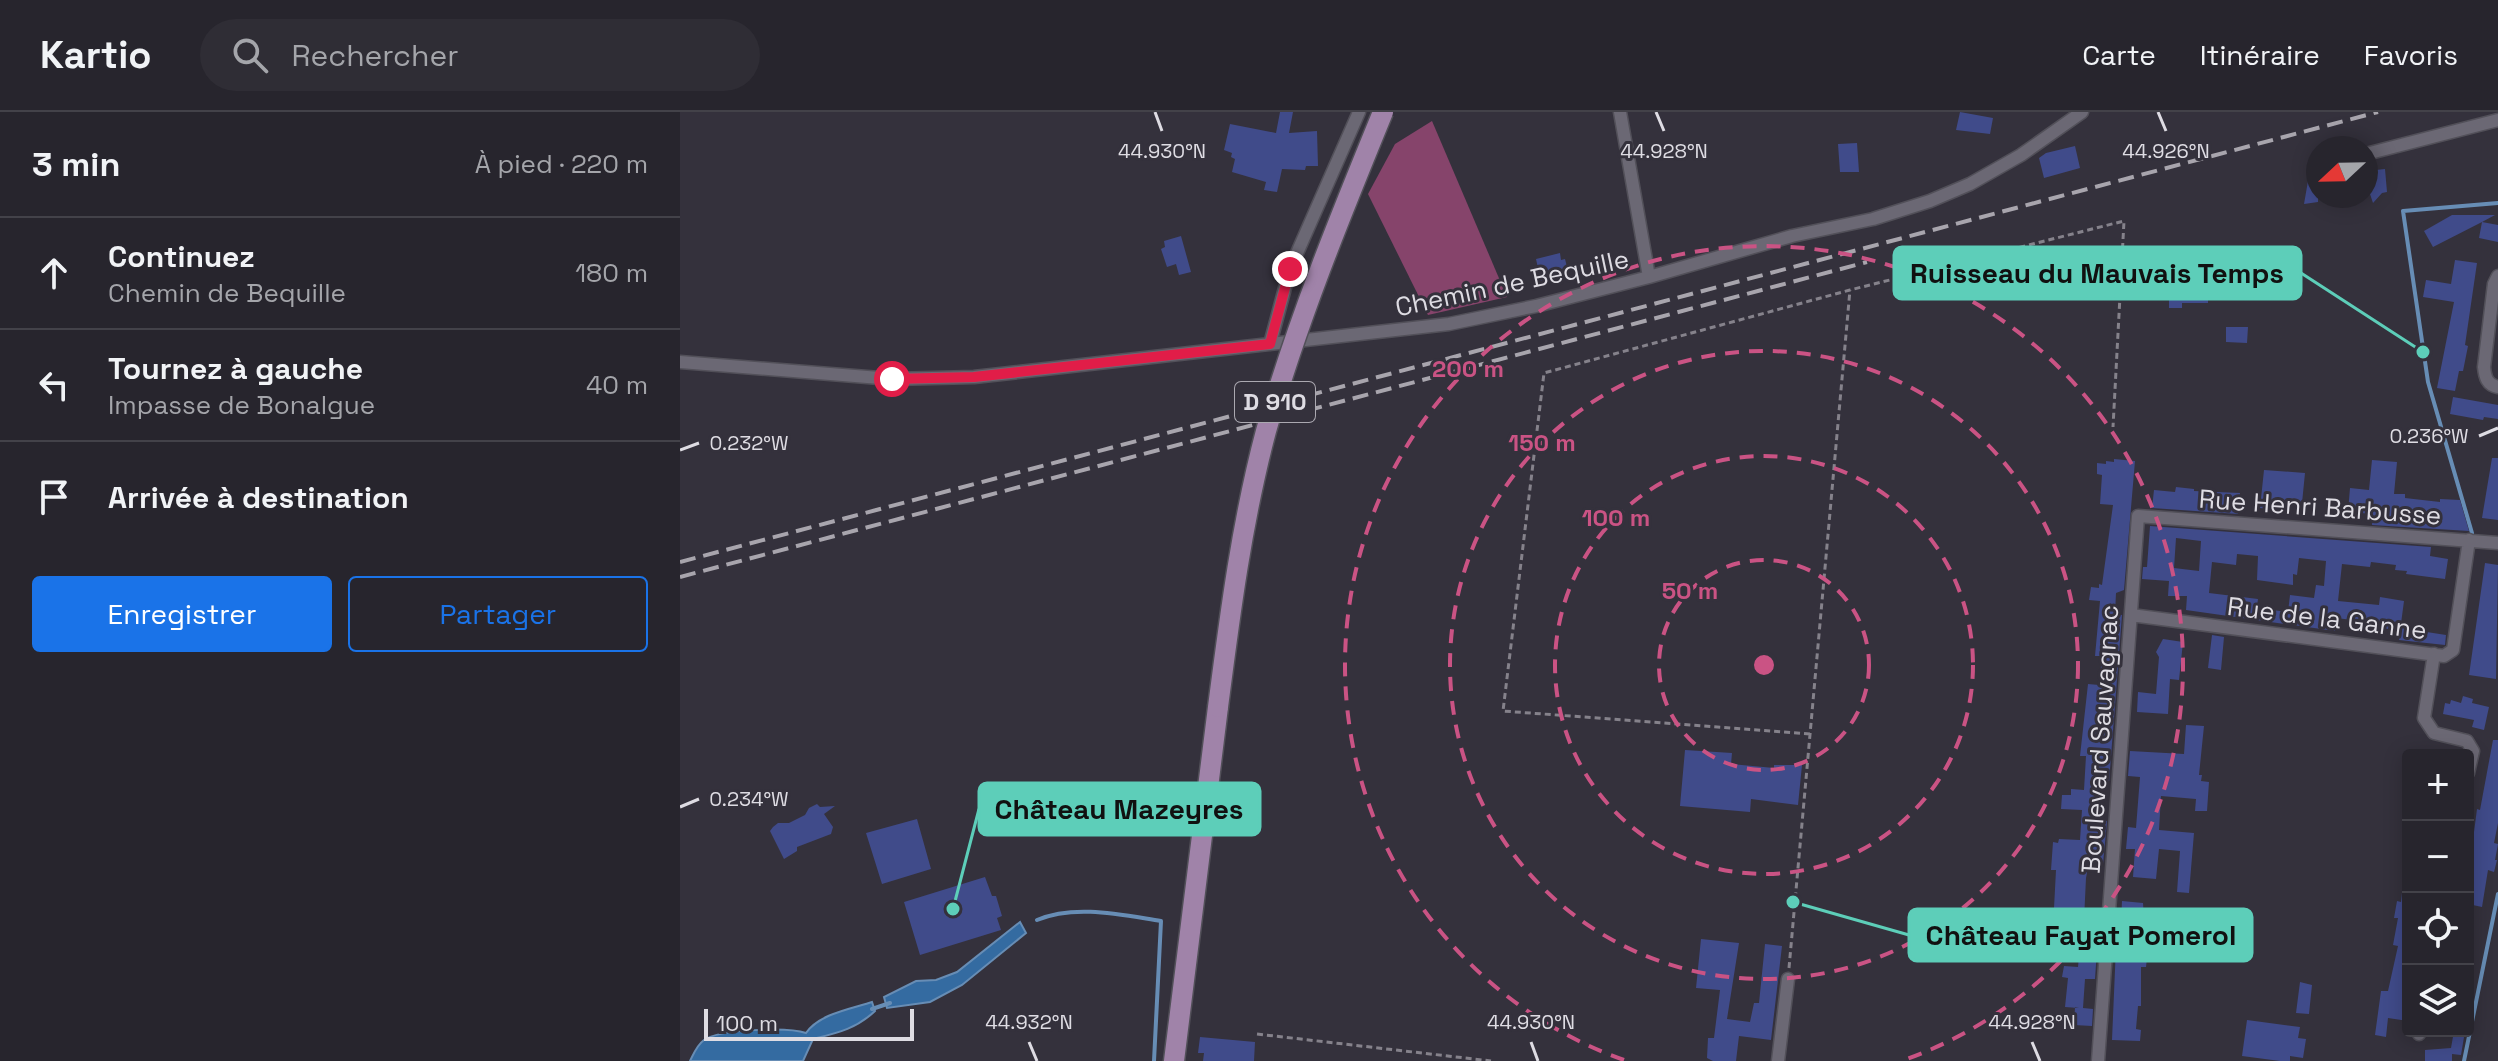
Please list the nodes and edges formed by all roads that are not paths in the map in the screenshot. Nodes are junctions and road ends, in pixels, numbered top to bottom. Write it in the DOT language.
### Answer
graph roads {
  1 [pos="1359,112"];
  2 [pos="1383,112"];
  3 [pos="1620,112"];
  4 [pos="2082,112"];
  5 [pos="2498,120"];
  6 [pos="2378,151"];
  7 [pos="2498,276"];
  8 [pos="1649,277"];
  9 [pos="1270,344"];
  10 [pos="680,362"];
  11 [pos="2498,387"];
  12 [pos="2138,516"];
  13 [pos="2469,540"];
  14 [pos="2498,543"];
  15 [pos="2131,615"];
  16 [pos="2434,654"];
  17 [pos="2472,749"];
  18 [pos="1788,979"];
  19 [pos="1174,1061"];
  20 [pos="1778,1061"];
  21 [pos="2098,1061"];
  1 -- 9 [label="street"];
  2 -- 19 [label="main road, D 910, bridge"];
  3 -- 8 [label="street"];
  4 -- 8 [label="street, Chemin de Bequille"];
  5 -- 6 [label="street"];
  7 -- 11 [label="street"];
  8 -- 9 [label="street, Chemin de Bequille"];
  9 -- 10 [label="street, Chemin de Bequille"];
  12 -- 13 [label="street, Rue Henri Barbusse"];
  12 -- 15 [label="street, Boulevard Sauvagnac"];
  13 -- 14 [label="street, Rue Henri Barbusse"];
  13 -- 16 [label="street, Rue de la Ganne"];
  15 -- 16 [label="street, Rue de la Ganne"];
  15 -- 21 [label="street, Boulevard Sauvagnac"];
  16 -- 17 [label="street"];
  18 -- 20 [label="street"];
}
